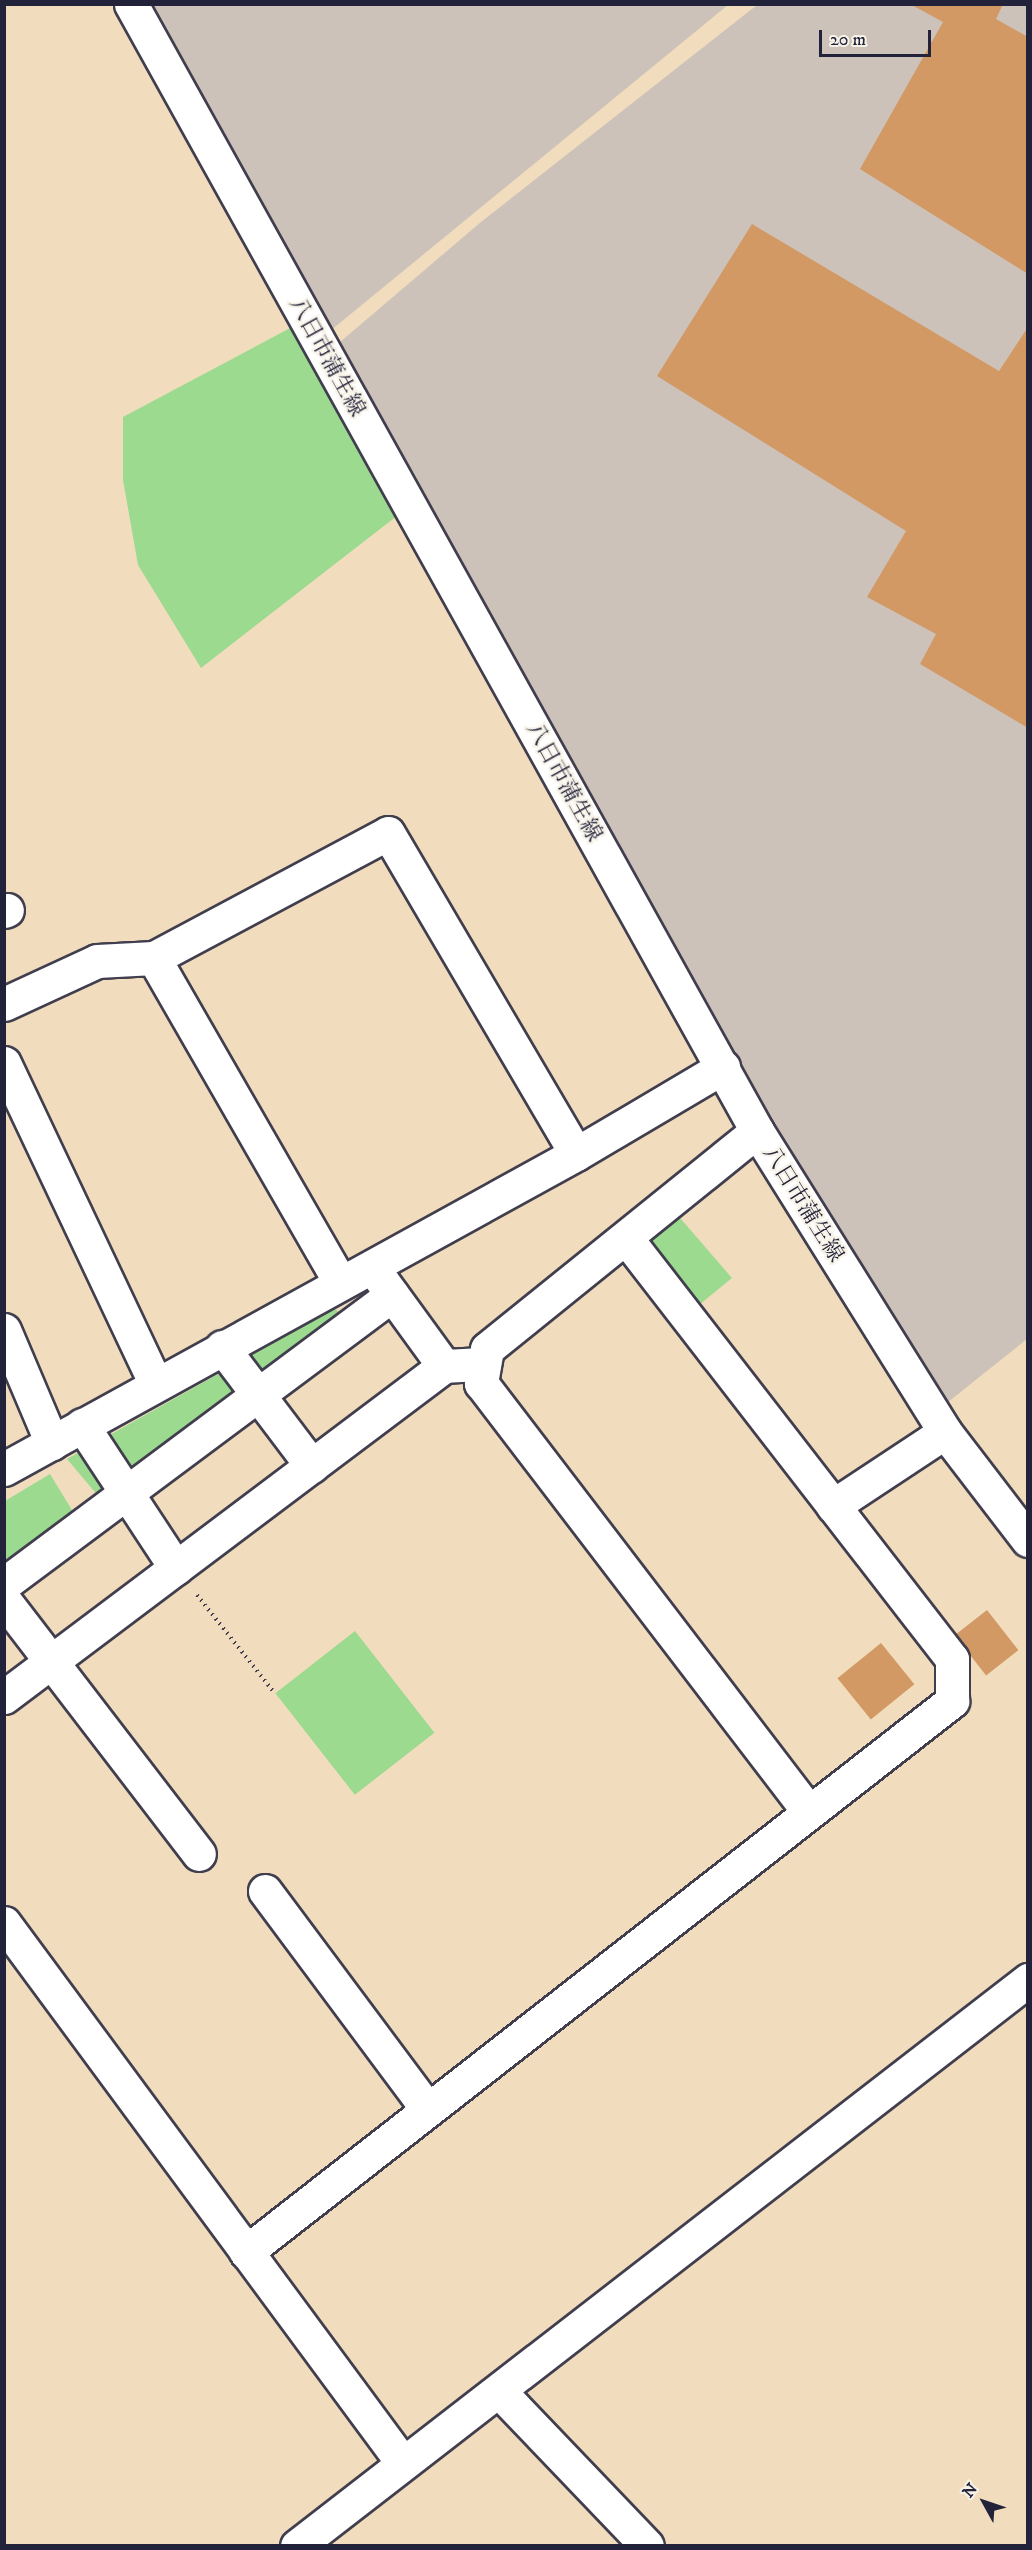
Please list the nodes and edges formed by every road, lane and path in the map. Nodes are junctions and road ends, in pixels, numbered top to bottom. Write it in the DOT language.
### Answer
graph roads {
  1 [pos="131,4"];
  2 [pos="154,958"];
  3 [pos="4,1004"];
  4 [pos="4,1063"];
  5 [pos="723,1067"];
  6 [pos="757,1131"];
  7 [pos="576,1154"];
  8 [pos="626,1238"];
  9 [pos="370,1265"];
  10 [pos="340,1282"];
  11 [pos="392,1295"];
  12 [pos="4,1330"];
  13 [pos="222,1347"];
  14 [pos="483,1364"];
  15 [pos="444,1366"];
  16 [pos="155,1383"];
  17 [pos="258,1395"];
  18 [pos="82,1425"];
  19 [pos="945,1432"];
  20 [pos="52,1443"];
  21 [pos="312,1466"];
  22 [pos="4,1469"];
  23 [pos="127,1493"];
  24 [pos="833,1506"];
  25 [pos="1028,1540"];
  26 [pos="176,1568"];
  27 [pos="4,1584"];
  28 [pos="4,1600"];
  29 [pos="50,1662"];
  30 [pos="274,1692"];
  31 [pos="4,1697"];
  32 [pos="809,1812"];
  33 [pos="199,1854"];
  34 [pos="265,1891"];
  35 [pos="4,1923"];
  36 [pos="1028,1980"];
  37 [pos="427,2108"];
  38 [pos="246,2252"];
  39 [pos="499,2391"];
  40 [pos="402,2462"];
  41 [pos="297,2546"];
  42 [pos="647,2546"];
  1 -- 5 [label="street, 八日市蒲生線"];
  2 -- 3 [label="street"];
  2 -- 7 [label="street"];
  2 -- 10 [label="street"];
  4 -- 16 [label="street"];
  5 -- 6 [label="street, 八日市蒲生線"];
  5 -- 7 [label="street"];
  6 -- 8 [label="street"];
  6 -- 19 [label="street, 八日市蒲生線"];
  7 -- 9 [label="street"];
  8 -- 14 [label="street"];
  8 -- 24 [label="street"];
  9 -- 10 [label="street"];
  9 -- 11 [label="street"];
  10 -- 13 [label="street"];
  11 -- 15 [label="street"];
  11 -- 17 [label="street"];
  12 -- 20 [label="street"];
  13 -- 16 [label="street"];
  13 -- 17 [label="street"];
  14 -- 15 [label="street"];
  14 -- 32 [label="street"];
  15 -- 21 [label="street"];
  16 -- 18 [label="street"];
  17 -- 21 [label="street"];
  17 -- 23 [label="street"];
  18 -- 20 [label="street"];
  18 -- 23 [label="street"];
  19 -- 24 [label="street"];
  19 -- 25 [label="street, 八日市蒲生線"];
  20 -- 22 [label="street"];
  21 -- 26 [label="street"];
  23 -- 26 [label="street"];
  23 -- 27 [label="street"];
  24 -- 32 [label="street"];
  26 -- 29 [label="street"];
  26 -- 30 [label="path"];
  28 -- 29 [label="street"];
  29 -- 31 [label="street"];
  29 -- 33 [label="street"];
  32 -- 37 [label="street"];
  34 -- 37 [label="street"];
  35 -- 38 [label="street"];
  36 -- 39 [label="street"];
  37 -- 38 [label="street"];
  38 -- 40 [label="street"];
  39 -- 40 [label="street"];
  39 -- 42 [label="street"];
  40 -- 41 [label="street"];
}
